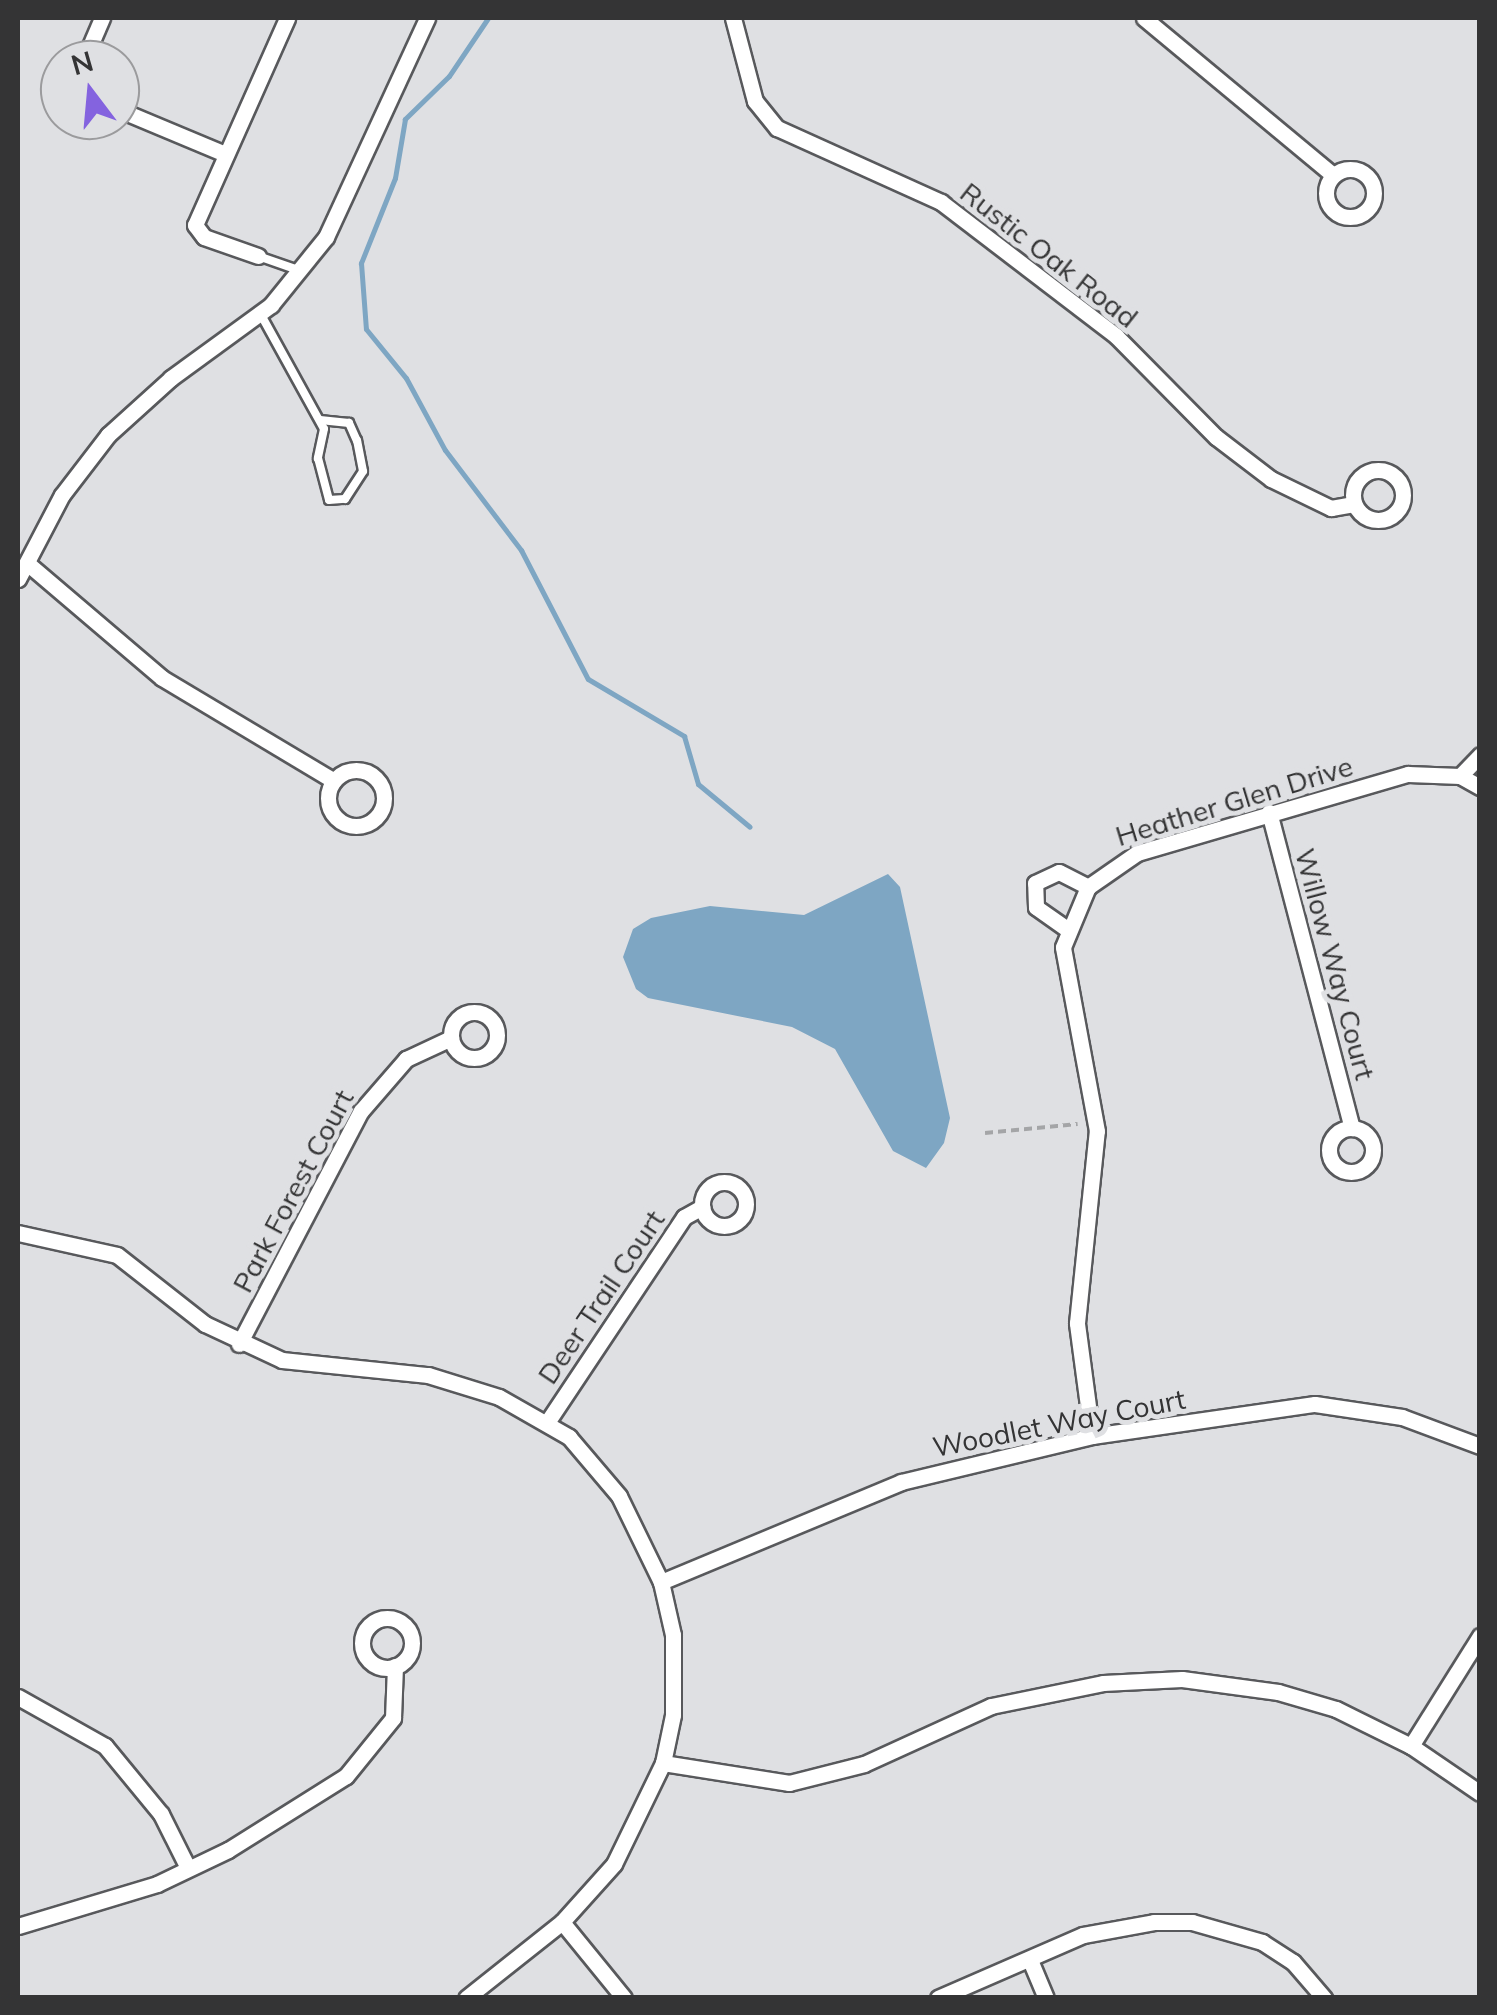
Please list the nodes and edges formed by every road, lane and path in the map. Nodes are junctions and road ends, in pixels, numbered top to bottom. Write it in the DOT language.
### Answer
graph roads {
  1 [pos="102,18"];
  2 [pos="287,18"];
  3 [pos="427,18"];
  4 [pos="1144,18"];
  5 [pos="734,25"];
  6 [pos="87,40"];
  7 [pos="140,118"];
  8 [pos="225,154"];
  9 [pos="1333,175"];
  10 [pos="258,256"];
  11 [pos="301,270"];
  12 [pos="260,313"];
  13 [pos="320,420"];
  14 [pos="1354,504"];
  15 [pos="27,562"];
  16 [pos="18,580"];
  17 [pos="1480,755"];
  18 [pos="1460,776"];
  19 [pos="334,781"];
  20 [pos="1480,787"];
  21 [pos="1269,812"];
  22 [pos="1088,887"];
  23 [pos="1068,928"];
  24 [pos="451,1038"];
  25 [pos="1078,1124"];
  26 [pos="1352,1128"];
  27 [pos="985,1133"];
  28 [pos="702,1207"];
  29 [pos="18,1233"];
  30 [pos="238,1344"];
  31 [pos="548,1421"];
  32 [pos="1092,1436"];
  33 [pos="1480,1446"];
  34 [pos="661,1582"];
  35 [pos="1480,1636"];
  36 [pos="395,1666"];
  37 [pos="18,1696"];
  38 [pos="1411,1746"];
  39 [pos="663,1763"];
  40 [pos="1480,1792"];
  41 [pos="188,1868"];
  42 [pos="562,1922"];
  43 [pos="18,1926"];
  44 [pos="1030,1960"];
  45 [pos="466,1998"];
  46 [pos="624,1998"];
  47 [pos="938,1998"];
  48 [pos="1046,1998"];
  49 [pos="1324,1998"];
  1 -- 6 [label="street"];
  2 -- 8 [label="street"];
  3 -- 11 [label="street"];
  4 -- 9 [label="street"];
  5 -- 14 [label="street, Rustic Oak Road"];
  7 -- 8 [label="street"];
  8 -- 10 [label="street"];
  10 -- 11 [label="lane"];
  11 -- 12 [label="street"];
  12 -- 13 [label="lane"];
  12 -- 15 [label="street"];
  13 -- 13 [label="lane"];
  15 -- 16 [label="street"];
  15 -- 19 [label="street"];
  17 -- 18 [label="street"];
  18 -- 20 [label="street, Heather Glen Drive"];
  18 -- 21 [label="street, Heather Glen Drive"];
  21 -- 22 [label="street, Heather Glen Drive"];
  21 -- 26 [label="street, Willow Way Court"];
  22 -- 23 [label="street, Heather Glen Drive"];
  22 -- 23 [label="street"];
  23 -- 32 [label="street, Heather Glen Drive"];
  24 -- 30 [label="street, Park Forest Court"];
  25 -- 27 [label="path"];
  28 -- 31 [label="street, Deer Trail Court"];
  29 -- 30 [label="street"];
  30 -- 31 [label="street"];
  31 -- 34 [label="street"];
  32 -- 33 [label="street, Woodlet Way Court"];
  32 -- 34 [label="street, Woodlet Way Court"];
  34 -- 39 [label="street"];
  35 -- 38 [label="street"];
  36 -- 41 [label="street"];
  37 -- 41 [label="street"];
  38 -- 39 [label="street"];
  38 -- 40 [label="street"];
  39 -- 42 [label="street"];
  41 -- 43 [label="street"];
  42 -- 45 [label="street"];
  42 -- 46 [label="street"];
  44 -- 47 [label="street"];
  44 -- 48 [label="street"];
  44 -- 49 [label="street"];
}
